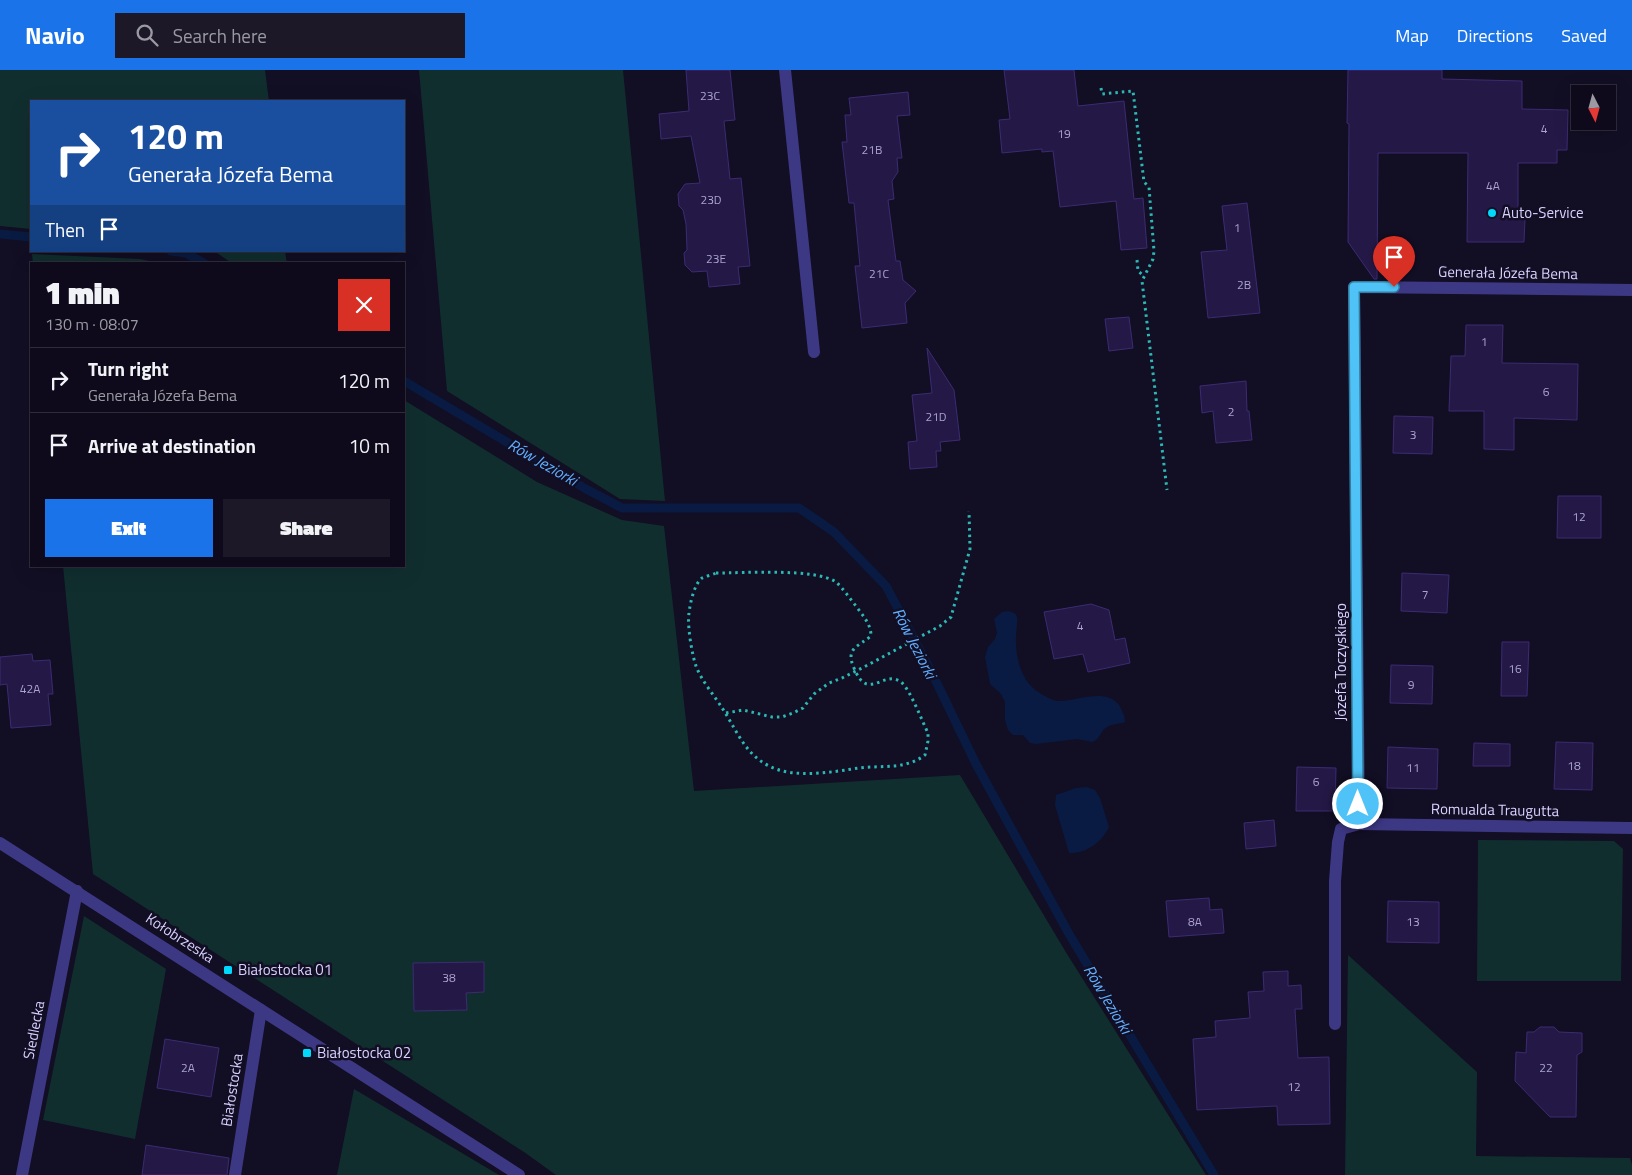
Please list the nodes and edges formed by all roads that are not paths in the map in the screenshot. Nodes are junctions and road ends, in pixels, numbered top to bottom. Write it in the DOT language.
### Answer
graph roads {
  1 [pos="785,70"];
  2 [pos="1354,287"];
  3 [pos="1632,290"];
  4 [pos="814,352"];
  5 [pos="1359,824"];
  6 [pos="1632,828"];
  7 [pos="0,843"];
  8 [pos="77,891"];
  9 [pos="261,1010"];
  10 [pos="1336,1024"];
  11 [pos="22,1175"];
  12 [pos="235,1175"];
  13 [pos="519,1175"];
  1 -- 4 [label="street"];
  2 -- 3 [label="street, Generała Józefa Bema"];
  2 -- 5 [label="street, Józefa Toczyskiego"];
  5 -- 6 [label="street, Romualda Traugutta"];
  5 -- 10 [label="street"];
  7 -- 8 [label="street, Kołobrzeska"];
  8 -- 9 [label="street, Kołobrzeska"];
  8 -- 11 [label="street, Siedlecka"];
  9 -- 12 [label="street, Białostocka"];
  9 -- 13 [label="street, Kołobrzeska"];
}
